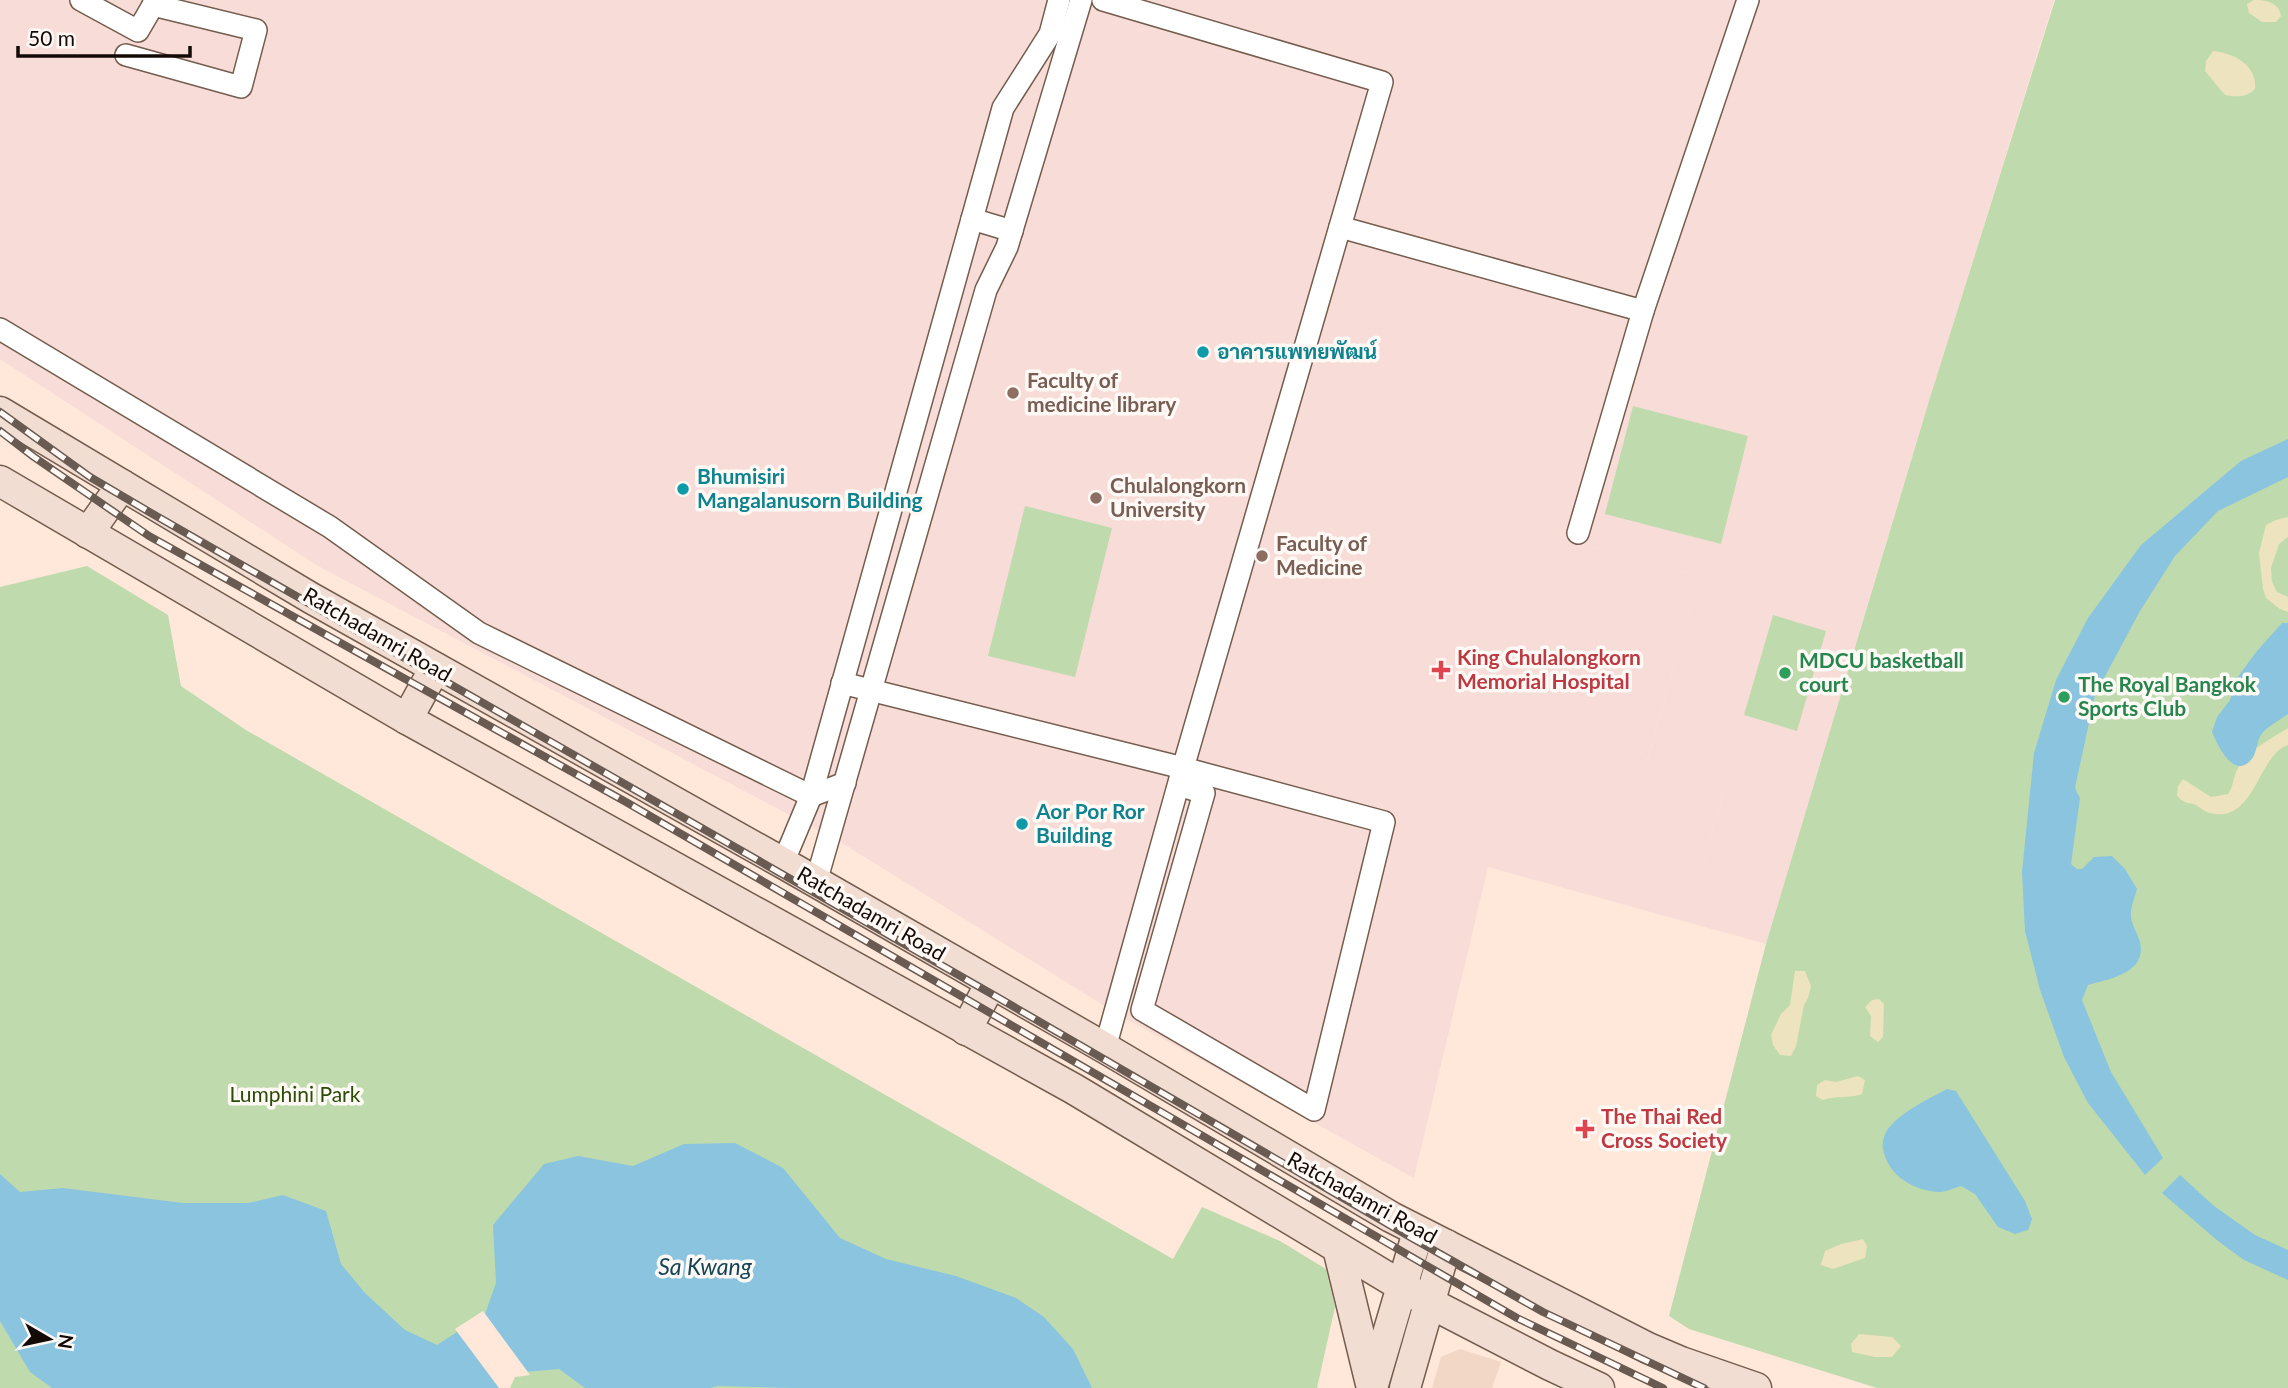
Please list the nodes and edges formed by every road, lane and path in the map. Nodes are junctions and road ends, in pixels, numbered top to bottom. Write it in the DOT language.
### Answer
graph roads {
  1 [pos="81,0"];
  2 [pos="1059,0"];
  3 [pos="1081,0"];
  4 [pos="1103,0"];
  5 [pos="1748,0"];
  6 [pos="154,2"];
  7 [pos="126,55"];
  8 [pos="1011,95"];
  9 [pos="1048,106"];
  10 [pos="972,219"];
  11 [pos="1340,227"];
  12 [pos="1012,230"];
  13 [pos="1643,311"];
  14 [pos="0,329"];
  15 [pos="0,412"];
  16 [pos="0,481"];
  17 [pos="122,485"];
  18 [pos="88,533"];
  19 [pos="1578,533"];
  20 [pos="435,668"];
  21 [pos="842,683"];
  22 [pos="871,691"];
  23 [pos="407,719"];
  24 [pos="1181,776"];
  25 [pos="845,783"];
  26 [pos="811,796"];
  27 [pos="783,863"];
  28 [pos="816,882"];
  29 [pos="991,983"];
  30 [pos="966,1030"];
  31 [pos="1105,1048"];
  32 [pos="1418,1232"];
  33 [pos="1447,1245"];
  34 [pos="1338,1248"];
  35 [pos="1402,1286"];
  36 [pos="1430,1303"];
  37 [pos="1372,1388"];
  38 [pos="1405,1388"];
  39 [pos="1599,1388"];
  40 [pos="1756,1388"];
  1 -- 6 [label="street"];
  2 -- 8 [label="street"];
  3 -- 9 [label="street"];
  4 -- 11 [label="street"];
  5 -- 13 [label="street"];
  6 -- 7 [label="street"];
  8 -- 9 [label="street"];
  8 -- 10 [label="street"];
  9 -- 12 [label="street"];
  10 -- 12 [label="street"];
  10 -- 21 [label="street"];
  11 -- 13 [label="street"];
  11 -- 24 [label="street"];
  12 -- 22 [label="street"];
  13 -- 19 [label="street"];
  14 -- 26 [label="street"];
  15 -- 17 [label="main road, Ratchadamri Road"];
  16 -- 18 [label="main road"];
  17 -- 18 [label="main road"];
  17 -- 20 [label="main road, Ratchadamri Road"];
  18 -- 23 [label="main road"];
  20 -- 23 [label="main road"];
  20 -- 27 [label="main road, Ratchadamri Road"];
  21 -- 22 [label="street"];
  21 -- 26 [label="street"];
  22 -- 24 [label="street"];
  22 -- 25 [label="street"];
  23 -- 30 [label="main road"];
  24 -- 24 [label="street"];
  24 -- 31 [label="street"];
  25 -- 26 [label="street"];
  25 -- 28 [label="street"];
  26 -- 27 [label="street"];
  27 -- 28 [label="main road, Ratchadamri Road"];
  28 -- 29 [label="main road, Ratchadamri Road"];
  29 -- 30 [label="main road"];
  29 -- 31 [label="main road, Ratchadamri Road"];
  30 -- 34 [label="main road"];
  31 -- 32 [label="main road, Ratchadamri Road"];
  32 -- 33 [label="main road, Ratchadamri Road"];
  32 -- 35 [label="main road"];
  33 -- 36 [label="main road"];
  33 -- 40 [label="main road, Ratchadamri Road"];
  34 -- 35 [label="main road"];
  34 -- 37 [label="main road"];
  35 -- 36 [label="main road"];
  35 -- 37 [label="main road"];
  36 -- 38 [label="main road"];
  36 -- 39 [label="main road"];
}
